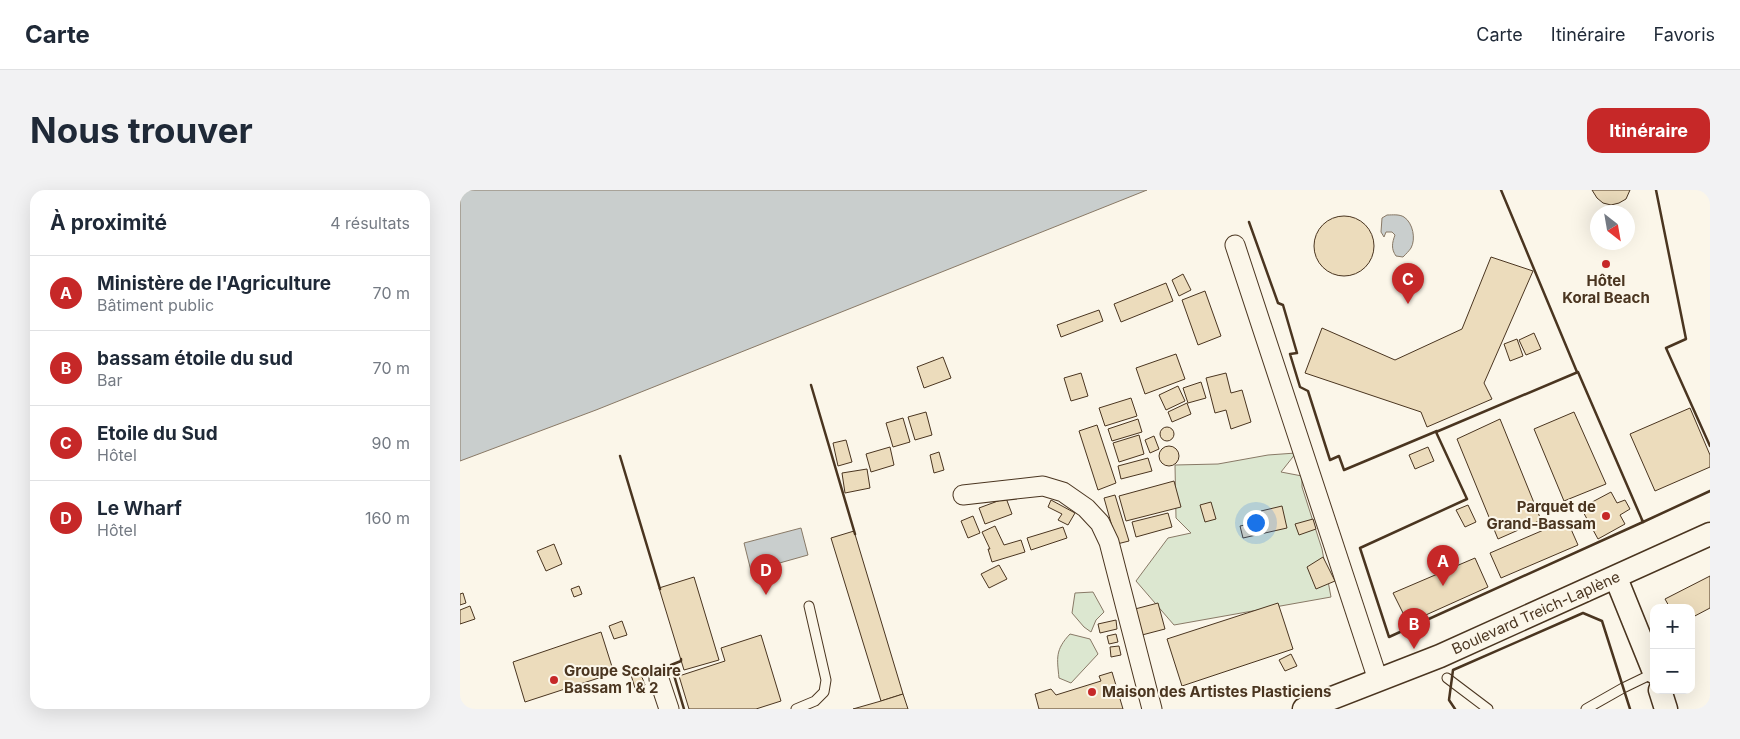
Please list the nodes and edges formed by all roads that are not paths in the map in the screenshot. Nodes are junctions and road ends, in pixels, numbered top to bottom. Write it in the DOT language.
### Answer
graph roads {
  1 [pos="1235,245"];
  2 [pos="963,495"];
  3 [pos="1710,534"];
  4 [pos="1616,578"];
  5 [pos="809,606"];
  6 [pos="1650,663"];
  7 [pos="1650,675"];
  8 [pos="1447,678"];
  9 [pos="659,679"];
  10 [pos="1378,680"];
  11 [pos="1661,694"];
  12 [pos="669,709"];
  13 [pos="796,709"];
  14 [pos="1152,709"];
  15 [pos="1304,709"];
  16 [pos="1488,709"];
  17 [pos="1586,709"];
  18 [pos="1666,709"];
  1 -- 10 [label="street"];
  2 -- 14 [label="street"];
  3 -- 4 [label="street, Boulevard Treich-Laplène"];
  4 -- 6 [label="street"];
  4 -- 10 [label="street, Boulevard Treich-Laplène"];
  5 -- 13 [label="lane"];
  7 -- 17 [label="lane"];
  8 -- 16 [label="lane"];
  9 -- 12 [label="street"];
  10 -- 15 [label="street, Boulevard Treich-Laplène"];
  11 -- 18 [label="street"];
}
